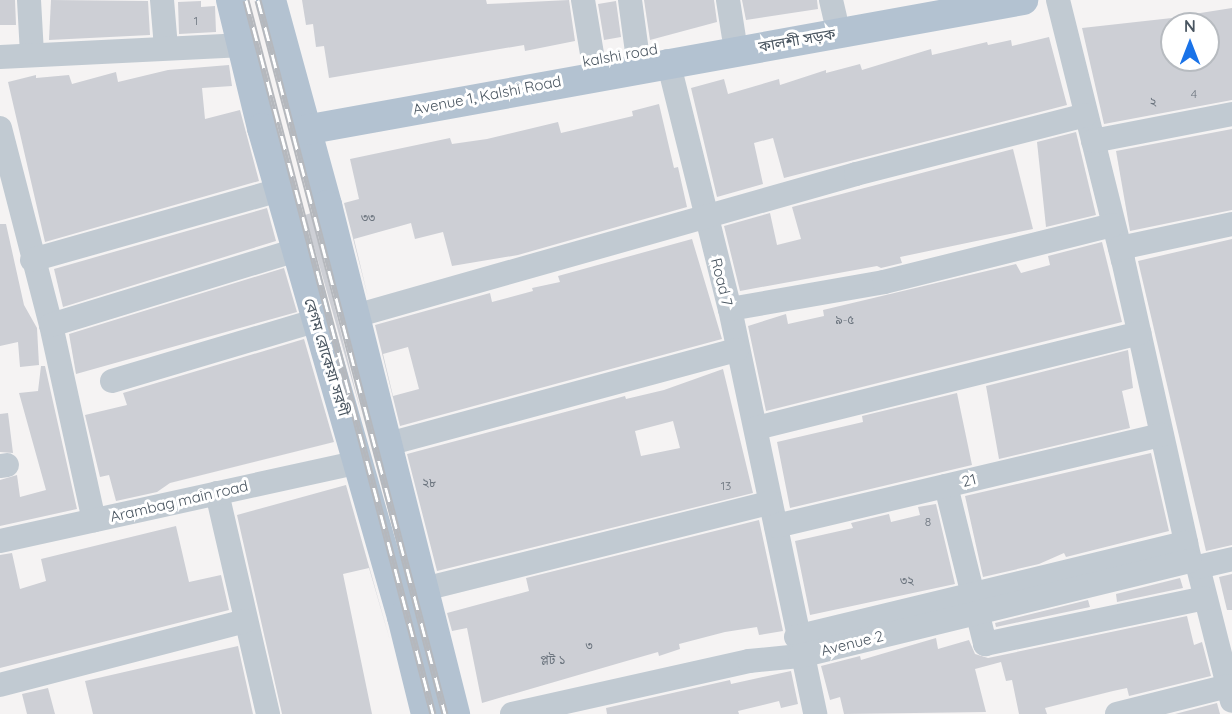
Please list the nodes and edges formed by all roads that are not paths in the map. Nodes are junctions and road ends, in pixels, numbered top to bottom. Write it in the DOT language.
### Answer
graph roads {
  1 [pos="29,0"];
  2 [pos="162,0"];
  3 [pos="231,0"];
  4 [pos="271,0"];
  5 [pos="583,0"];
  6 [pos="630,0"];
  7 [pos="728,0"];
  8 [pos="1023,0"];
  9 [pos="1058,0"];
  10 [pos="928,5"];
  11 [pos="833,9"];
  12 [pos="734,36"];
  13 [pos="244,45"];
  14 [pos="166,48"];
  15 [pos="638,52"];
  16 [pos="32,54"];
  17 [pos="0,57"];
  18 [pos="593,60"];
  19 [pos="669,61"];
  20 [pos="1232,114"];
  21 [pos="1086,115"];
  22 [pos="302,119"];
  23 [pos="0,128"];
  24 [pos="1093,141"];
  25 [pos="279,189"];
  26 [pos="8,196"];
  27 [pos="706,219"];
  28 [pos="1232,224"];
  29 [pos="1113,225"];
  30 [pos="1120,248"];
  31 [pos="296,250"];
  32 [pos="32,260"];
  33 [pos="730,309"];
  34 [pos="355,316"];
  35 [pos="315,321"];
  36 [pos="51,325"];
  37 [pos="1139,333"];
  38 [pos="738,350"];
  39 [pos="112,381"];
  40 [pos="756,428"];
  41 [pos="1161,435"];
  42 [pos="388,444"];
  43 [pos="358,462"];
  44 [pos="946,486"];
  45 [pos="217,493"];
  46 [pos="773,514"];
  47 [pos="94,520"];
  48 [pos="0,541"];
  49 [pos="1191,557"];
  50 [pos="1232,559"];
  51 [pos="424,589"];
  52 [pos="1205,598"];
  53 [pos="973,604"];
  54 [pos="245,621"];
  55 [pos="798,646"];
  56 [pos="1226,654"];
  57 [pos="0,685"];
  58 [pos="1230,694"];
  59 [pos="268,714"];
  60 [pos="426,714"];
  61 [pos="455,714"];
  62 [pos="512,714"];
  63 [pos="815,714"];
  64 [pos="1118,714"];
  1 -- 16 [label="street"];
  2 -- 14 [label="street"];
  3 -- 13 [label="main road, বেগম রোকেয়া সরণী"];
  4 -- 22 [label="main road"];
  5 -- 18 [label="street"];
  6 -- 15 [label="street"];
  7 -- 12 [label="street"];
  8 -- 10 [label="main road"];
  9 -- 21 [label="street"];
  10 -- 11 [label="main road, kalshi road"];
  10 -- 19 [label="main road, কালশী সড়ক"];
  11 -- 12 [label="main road, kalshi road"];
  12 -- 15 [label="main road, kalshi road"];
  13 -- 14 [label="street"];
  13 -- 25 [label="main road, বেগম রোকেয়া সরণী"];
  14 -- 16 [label="street"];
  15 -- 18 [label="main road, kalshi road"];
  16 -- 17 [label="street"];
  18 -- 22 [label="main road, kalshi road"];
  19 -- 22 [label="main road, Avenue 1, Kalshi Road"];
  19 -- 27 [label="street, Road 7"];
  20 -- 24 [label="street"];
  21 -- 24 [label="street"];
  21 -- 27 [label="street"];
  22 -- 34 [label="main road"];
  23 -- 26 [label="street"];
  24 -- 29 [label="street"];
  25 -- 31 [label="main road, বেগম রোকেয়া সরণী"];
  25 -- 32 [label="street"];
  26 -- 32 [label="street"];
  27 -- 33 [label="street, Road 7"];
  27 -- 34 [label="street"];
  28 -- 30 [label="street"];
  29 -- 30 [label="street"];
  29 -- 33 [label="street"];
  30 -- 37 [label="street"];
  31 -- 35 [label="main road, বেগম রোকেয়া সরণী"];
  31 -- 36 [label="street"];
  32 -- 36 [label="street"];
  33 -- 38 [label="street, Road 7"];
  34 -- 42 [label="main road"];
  35 -- 39 [label="street"];
  35 -- 43 [label="main road, বেগম রোকেয়া সরণী"];
  36 -- 47 [label="street"];
  37 -- 40 [label="street"];
  37 -- 41 [label="street"];
  38 -- 40 [label="street, Road 7"];
  38 -- 42 [label="street"];
  40 -- 46 [label="street, Road 7"];
  41 -- 44 [label="street, 21"];
  41 -- 49 [label="street"];
  42 -- 51 [label="main road"];
  43 -- 45 [label="street, Arambag main road"];
  43 -- 60 [label="main road, বেগম রোকেয়া সরণী"];
  44 -- 46 [label="street, 21"];
  44 -- 53 [label="street"];
  45 -- 47 [label="street, Arambag main road"];
  45 -- 54 [label="street"];
  46 -- 51 [label="street"];
  46 -- 55 [label="street, Road 7"];
  47 -- 48 [label="street, Arambag main road"];
  49 -- 50 [label="street, Avenue 2"];
  49 -- 52 [label="street"];
  49 -- 53 [label="street, Avenue 2"];
  51 -- 61 [label="main road"];
  52 -- 53 [label="street"];
  52 -- 56 [label="street"];
  53 -- 55 [label="street, Avenue 2"];
  54 -- 57 [label="street"];
  54 -- 59 [label="street"];
  55 -- 62 [label="street, Avenue 2"];
  55 -- 63 [label="street, Road 7"];
  56 -- 58 [label="street"];
  58 -- 64 [label="street"];
}
